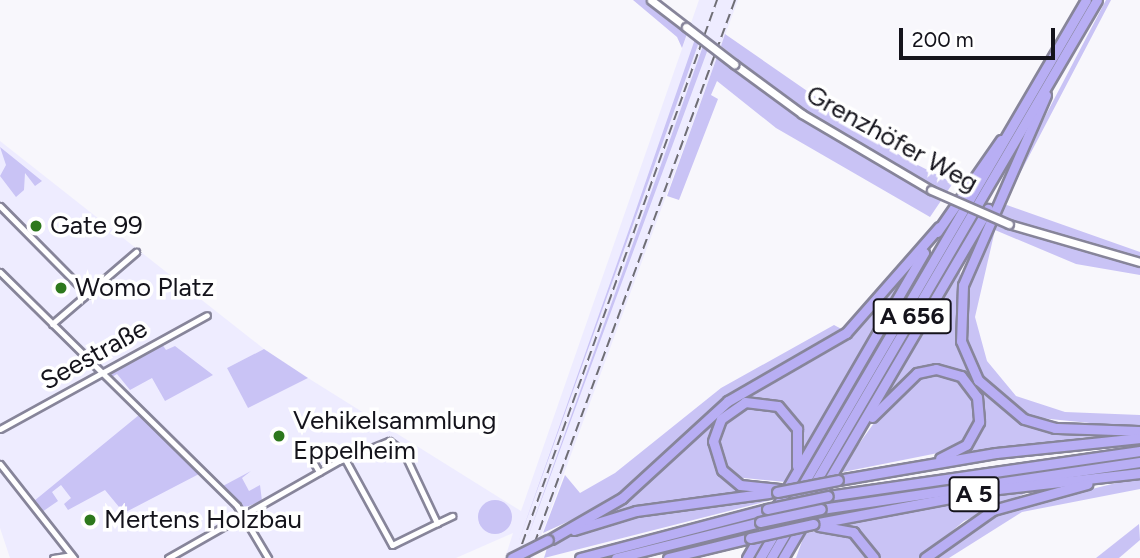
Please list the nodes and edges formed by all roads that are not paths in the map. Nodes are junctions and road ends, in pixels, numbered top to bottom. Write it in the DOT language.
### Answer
graph roads {
  1 [pos="651,0"];
  2 [pos="1086,0"];
  3 [pos="1097,0"];
  4 [pos="1054,73"];
  5 [pos="1007,135"];
  6 [pos="1008,175"];
  7 [pos="0,206"];
  8 [pos="939,227"];
  9 [pos="136,252"];
  10 [pos="1140,262"];
  11 [pos="0,272"];
  12 [pos="89,295"];
  13 [pos="207,316"];
  14 [pos="52,324"];
  15 [pos="102,373"];
  16 [pos="0,429"];
  17 [pos="1140,431"];
  18 [pos="1140,438"];
  19 [pos="851,443"];
  20 [pos="304,445"];
  21 [pos="1140,451"];
  22 [pos="346,461"];
  23 [pos="1140,462"];
  24 [pos="0,464"];
  25 [pos="910,467"];
  26 [pos="319,472"];
  27 [pos="1139,473"];
  28 [pos="792,486"];
  29 [pos="778,490"];
  30 [pos="244,514"];
  31 [pos="452,516"];
  32 [pos="437,523"];
  33 [pos="811,526"];
  34 [pos="796,532"];
  35 [pos="549,540"];
  36 [pos="697,550"];
  37 [pos="73,557"];
  38 [pos="53,558"];
  39 [pos="168,558"];
  40 [pos="268,558"];
  41 [pos="512,558"];
  42 [pos="580,558"];
  43 [pos="616,558"];
  44 [pos="668,558"];
  45 [pos="678,558"];
  46 [pos="747,558"];
  47 [pos="760,558"];
  48 [pos="771,558"];
  49 [pos="783,558"];
  50 [pos="790,558"];
  51 [pos="874,558"];
  52 [pos="925,558"];
  1 -- 10 [label="main road, Grenzhöfer Weg, bridge"];
  2 -- 5 [label="highway, A 656"];
  3 -- 4 [label="highway, A 656"];
  4 -- 6 [label="highway, A 656"];
  4 -- 48 [label="highway, A 656"];
  5 -- 8 [label="highway"];
  5 -- 47 [label="highway, A 656"];
  6 -- 17 [label="highway, A 656"];
  6 -- 19 [label="highway, A 656"];
  7 -- 12 [label="street"];
  8 -- 28 [label="highway"];
  8 -- 35 [label="highway"];
  9 -- 12 [label="street"];
  11 -- 14 [label="street"];
  12 -- 14 [label="street"];
  13 -- 15 [label="street, Seestraße"];
  14 -- 15 [label="street"];
  15 -- 16 [label="street, Seestraße"];
  15 -- 30 [label="street"];
  18 -- 25 [label="highway"];
  19 -- 25 [label="highway, A 5"];
  19 -- 34 [label="highway"];
  20 -- 26 [label="street"];
  21 -- 42 [label="highway, A 5, bridge"];
  22 -- 26 [label="street"];
  22 -- 32 [label="street"];
  22 -- 32 [label="street"];
  23 -- 43 [label="highway, A 5, bridge"];
  24 -- 37 [label="street"];
  25 -- 28 [label="highway, bridge"];
  26 -- 30 [label="street"];
  27 -- 33 [label="highway, A 5"];
  27 -- 52 [label="highway, A 5"];
  28 -- 29 [label="highway, bridge"];
  28 -- 29 [label="highway"];
  28 -- 46 [label="highway"];
  29 -- 35 [label="highway"];
  30 -- 39 [label="street"];
  30 -- 40 [label="street"];
  31 -- 32 [label="street"];
  33 -- 34 [label="highway, bridge"];
  33 -- 51 [label="highway"];
  34 -- 36 [label="highway, bridge"];
  34 -- 49 [label="highway"];
  34 -- 50 [label="highway"];
  35 -- 41 [label="highway, bridge"];
  36 -- 44 [label="highway"];
  36 -- 45 [label="highway"];
  37 -- 38 [label="street"];
}
